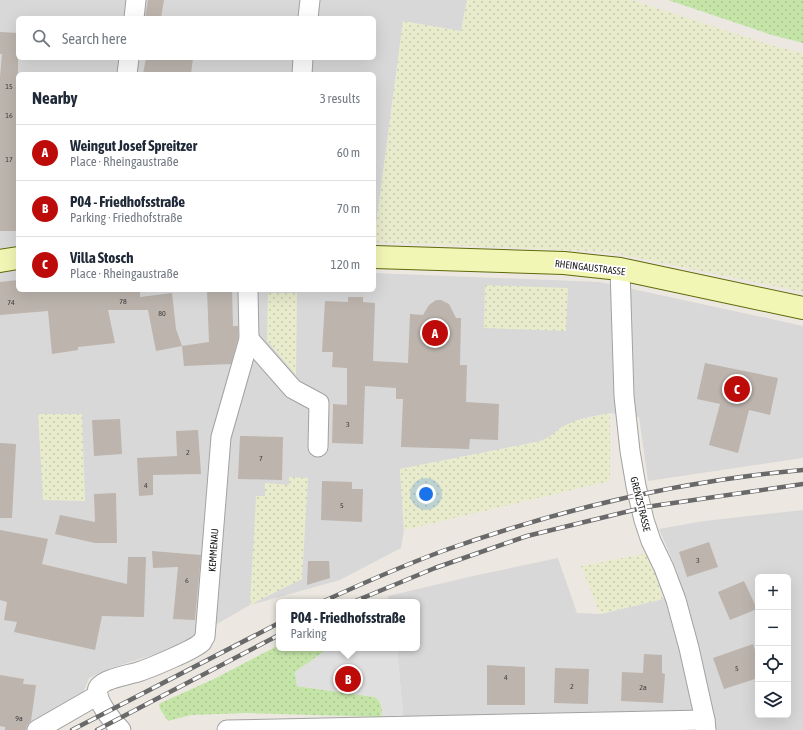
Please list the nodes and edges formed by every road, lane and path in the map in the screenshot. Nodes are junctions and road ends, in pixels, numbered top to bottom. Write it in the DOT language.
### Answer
graph roads {
  1 [pos="136,0"];
  2 [pos="310,0"];
  3 [pos="134,16"];
  4 [pos="308,16"];
  5 [pos="129,60"];
  6 [pos="304,60"];
  7 [pos="127,72"];
  8 [pos="302,72"];
  9 [pos="376,257"];
  10 [pos="16,258"];
  11 [pos="0,261"];
  12 [pos="620,269"];
  13 [pos="248,292"];
  14 [pos="803,308"];
  15 [pos="249,339"];
  16 [pos="318,448"];
  17 [pos="98,695"];
  18 [pos="706,725"];
  19 [pos="411,728"];
  20 [pos="37,730"];
  21 [pos="121,730"];
  22 [pos="227,730"];
  1 -- 3 [label="street"];
  2 -- 4 [label="street"];
  5 -- 7 [label="street"];
  6 -- 8 [label="street"];
  9 -- 12 [label="main road, RHEINGAUSTRASSE"];
  10 -- 11 [label="main road"];
  12 -- 14 [label="main road, RHEINGAUSTRASSE"];
  12 -- 18 [label="street, GRENZSTRASSE"];
  13 -- 15 [label="street, KEMMENAU"];
  15 -- 16 [label="street"];
  15 -- 17 [label="street, KEMMENAU"];
  17 -- 20 [label="street"];
  17 -- 21 [label="street"];
  18 -- 19 [label="street"];
  19 -- 22 [label="street"];
}
